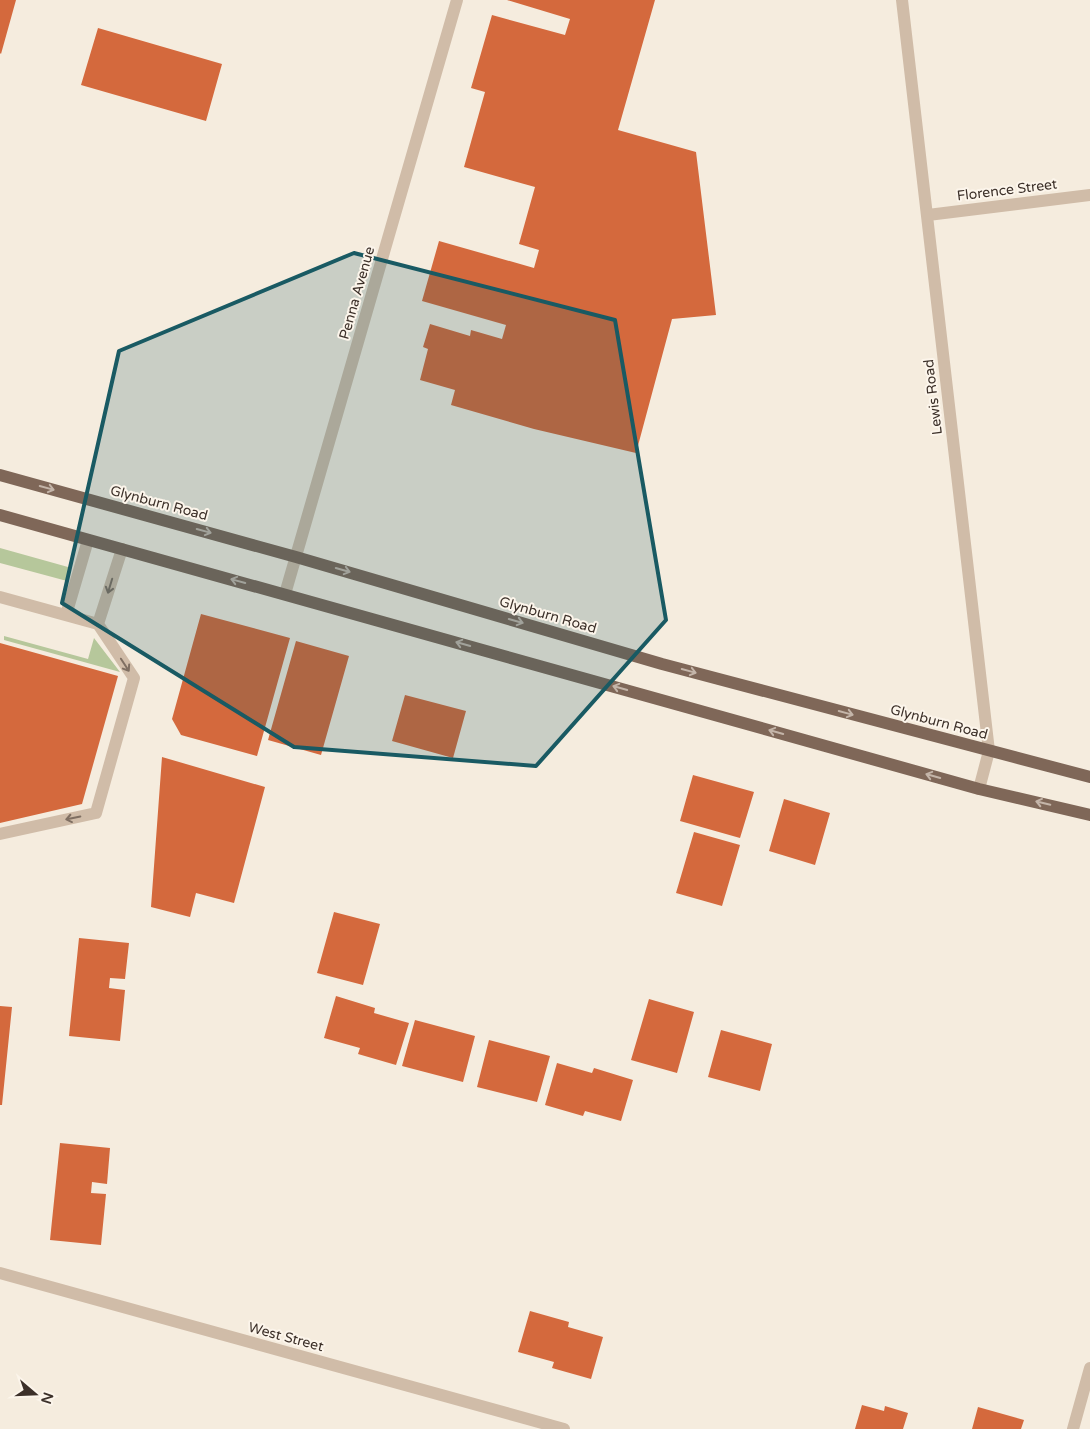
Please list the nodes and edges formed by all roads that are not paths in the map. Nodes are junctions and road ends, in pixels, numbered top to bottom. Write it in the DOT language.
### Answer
graph roads {
  1 [pos="457,0"];
  2 [pos="902,0"];
  3 [pos="1090,195"];
  4 [pos="928,215"];
  5 [pos="0,475"];
  6 [pos="0,515"];
  7 [pos="88,540"];
  8 [pos="122,548"];
  9 [pos="296,557"];
  10 [pos="286,594"];
  11 [pos="0,596"];
  12 [pos="66,615"];
  13 [pos="98,624"];
  14 [pos="990,751"];
  15 [pos="1090,777"];
  16 [pos="980,789"];
  17 [pos="1090,815"];
  18 [pos="0,834"];
  19 [pos="0,1273"];
  20 [pos="1090,1368"];
  21 [pos="564,1429"];
  22 [pos="1073,1429"];
  1 -- 9 [label="street, Penna Avenue"];
  2 -- 4 [label="street, Lewis Road"];
  3 -- 4 [label="street, Florence Street"];
  4 -- 14 [label="street, Lewis Road"];
  5 -- 9 [label="main road, Glynburn Road, one-way"];
  6 -- 7 [label="main road"];
  7 -- 8 [label="main road"];
  7 -- 12 [label="street"];
  10 -- 8 [label="main road, one-way"];
  8 -- 13 [label="street, one-way"];
  9 -- 10 [label="street, Penna Avenue"];
  9 -- 14 [label="main road, Glynburn Road, one-way"];
  16 -- 10 [label="main road, one-way"];
  11 -- 12 [label="street"];
  12 -- 13 [label="street"];
  13 -- 18 [label="street, one-way"];
  14 -- 15 [label="main road, Glynburn Road"];
  14 -- 16 [label="street, Lewis Road"];
  17 -- 16 [label="main road, one-way"];
  19 -- 21 [label="street, West Street"];
  20 -- 22 [label="street"];
}
